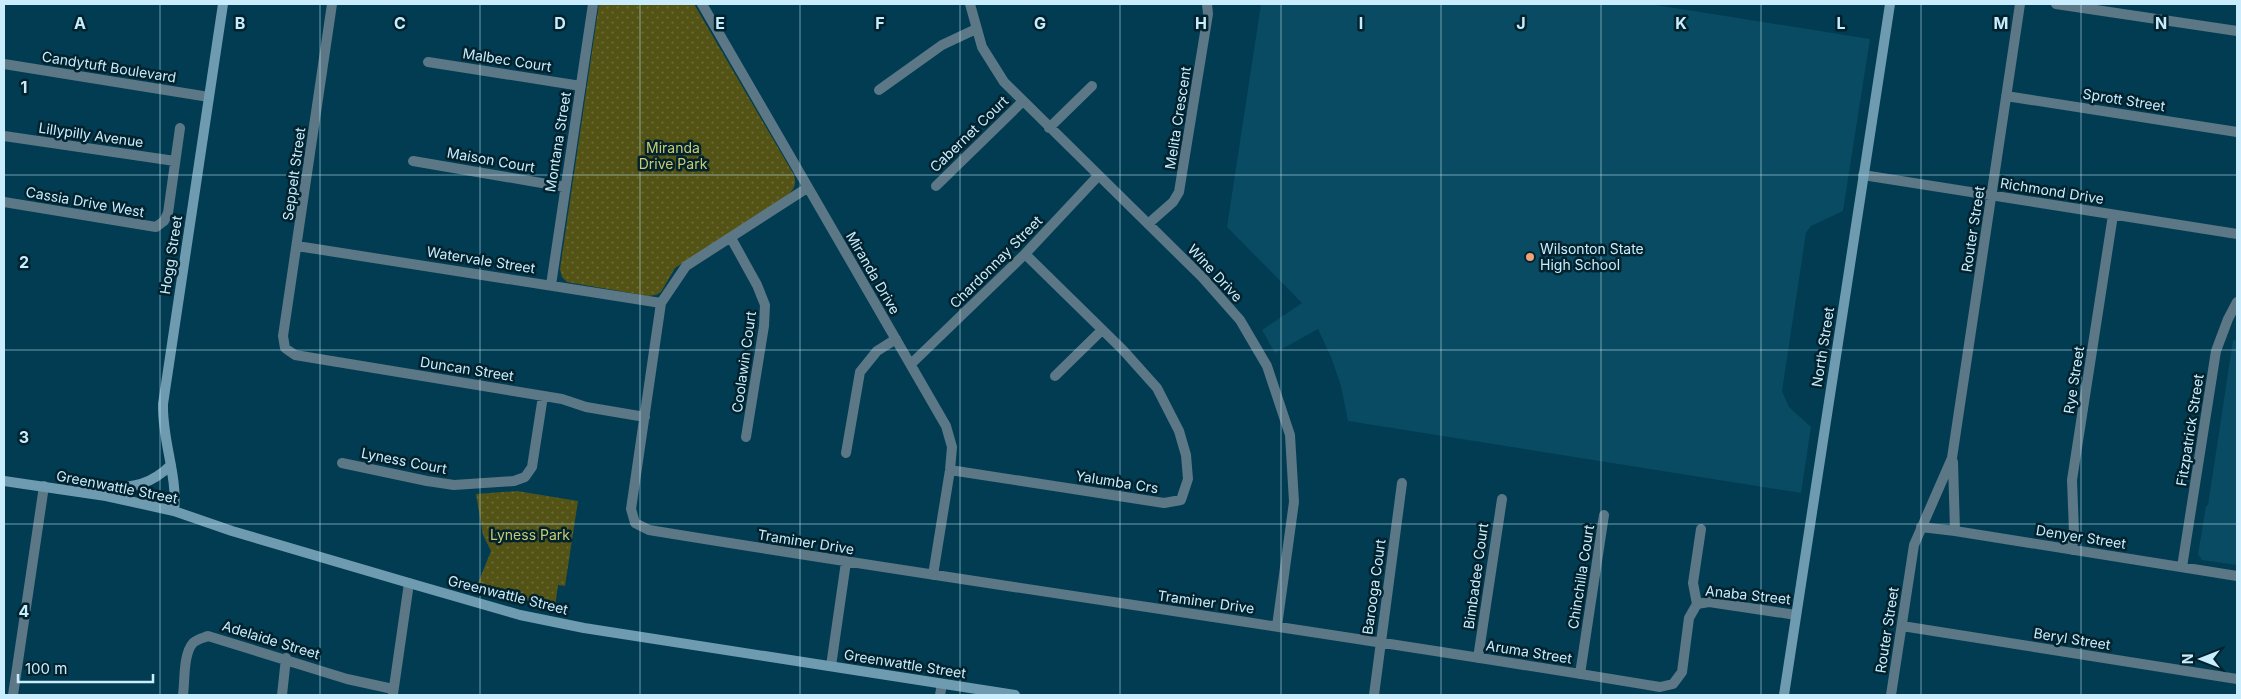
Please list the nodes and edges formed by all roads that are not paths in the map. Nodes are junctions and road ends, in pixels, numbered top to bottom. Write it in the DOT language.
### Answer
graph roads {
  1 [pos="223,4"];
  2 [pos="332,4"];
  3 [pos="593,4"];
  4 [pos="702,4"];
  5 [pos="970,4"];
  6 [pos="1206,4"];
  7 [pos="1890,4"];
  8 [pos="2020,4"];
  9 [pos="2056,4"];
  10 [pos="976,30"];
  11 [pos="2237,31"];
  12 [pos="428,62"];
  13 [pos="4,64"];
  14 [pos="581,86"];
  15 [pos="1092,86"];
  16 [pos="879,90"];
  17 [pos="2006,96"];
  18 [pos="209,98"];
  19 [pos="1022,102"];
  20 [pos="180,128"];
  21 [pos="1049,128"];
  22 [pos="2237,132"];
  23 [pos="4,136"];
  24 [pos="175,161"];
  25 [pos="412,161"];
  26 [pos="1863,175"];
  27 [pos="1098,176"];
  28 [pos="936,186"];
  29 [pos="565,187"];
  30 [pos="807,188"];
  31 [pos="1992,195"];
  32 [pos="4,202"];
  33 [pos="2113,215"];
  34 [pos="1148,224"];
  35 [pos="2237,234"];
  36 [pos="731,238"];
  37 [pos="297,246"];
  38 [pos="1025,254"];
  39 [pos="551,285"];
  40 [pos="2237,302"];
  41 [pos="661,303"];
  42 [pos="1102,330"];
  43 [pos="896,339"];
  44 [pos="285,348"];
  45 [pos="911,364"];
  46 [pos="1055,376"];
  47 [pos="542,396"];
  48 [pos="645,417"];
  49 [pos="746,437"];
  50 [pos="846,453"];
  51 [pos="1952,458"];
  52 [pos="342,463"];
  53 [pos="171,465"];
  54 [pos="950,470"];
  55 [pos="4,481"];
  56 [pos="1402,483"];
  57 [pos="44,486"];
  58 [pos="77,492"];
  59 [pos="1502,499"];
  60 [pos="174,511"];
  61 [pos="1604,515"];
  62 [pos="1921,527"];
  63 [pos="1701,529"];
  64 [pos="1955,531"];
  65 [pos="2072,550"];
  66 [pos="846,562"];
  67 [pos="2182,567"];
  68 [pos="933,574"];
  69 [pos="2237,576"];
  70 [pos="409,583"];
  71 [pos="1697,604"];
  72 [pos="1796,614"];
  73 [pos="1277,626"];
  74 [pos="1902,626"];
  75 [pos="1380,643"];
  76 [pos="286,658"];
  77 [pos="1478,658"];
  78 [pos="831,666"];
  79 [pos="1580,674"];
  80 [pos="2237,679"];
  81 [pos="942,684"];
  82 [pos="393,692"];
  83 [pos="13,695"];
  84 [pos="184,695"];
  85 [pos="282,695"];
  86 [pos="940,695"];
  87 [pos="1015,695"];
  88 [pos="1374,695"];
  89 [pos="1784,695"];
  90 [pos="1891,695"];
  1 -- 18 [label="street, Hogg Street"];
  2 -- 37 [label="street, Seppelt Street"];
  3 -- 14 [label="street, Montana Street"];
  4 -- 30 [label="street, Miranda Drive"];
  5 -- 10 [label="street, Wine Drive"];
  6 -- 34 [label="street, Melita Crescent"];
  7 -- 26 [label="street, North Street"];
  8 -- 17 [label="street, Router Street"];
  9 -- 11 [label="street"];
  10 -- 16 [label="street"];
  10 -- 19 [label="street, Wine Drive"];
  12 -- 14 [label="street, Malbec Court"];
  13 -- 18 [label="street, Candytuft Boulevard"];
  14 -- 29 [label="street, Montana Street"];
  15 -- 21 [label="street"];
  17 -- 22 [label="street, Sprott Street"];
  17 -- 31 [label="street, Router Street"];
  18 -- 53 [label="street, Hogg Street"];
  19 -- 21 [label="street, Wine Drive"];
  19 -- 28 [label="street, Cabernet Court"];
  20 -- 24 [label="street"];
  21 -- 27 [label="street, Wine Drive"];
  23 -- 24 [label="street, Lillypilly Avenue"];
  24 -- 32 [label="street, Cassia Drive West"];
  25 -- 29 [label="street, Maison Court"];
  26 -- 31 [label="street, Richmond Drive"];
  26 -- 72 [label="street, North Street"];
  27 -- 34 [label="street, Wine Drive"];
  27 -- 38 [label="street, Chardonnay Street"];
  29 -- 39 [label="street, Montana Street"];
  30 -- 36 [label="street, Traminer Drive"];
  30 -- 43 [label="street, Miranda Drive"];
  31 -- 33 [label="street, Richmond Drive"];
  31 -- 51 [label="street, Router Street"];
  33 -- 35 [label="street, Richmond Drive"];
  33 -- 65 [label="street, Rye Street"];
  34 -- 73 [label="street, Wine Drive"];
  36 -- 41 [label="street, Traminer Drive"];
  36 -- 49 [label="street, Coolawin Court"];
  37 -- 39 [label="street, Watervale Street"];
  37 -- 44 [label="street, Seppelt Street"];
  38 -- 42 [label="street, Yalumba Crs"];
  38 -- 45 [label="street, Chardonnay Street"];
  39 -- 41 [label="street, Watervale Street"];
  40 -- 67 [label="street, Fitzpatrick Street"];
  41 -- 48 [label="street, Traminer Drive"];
  42 -- 46 [label="street"];
  42 -- 54 [label="street, Yalumba Crs"];
  43 -- 45 [label="street, Miranda Drive"];
  43 -- 50 [label="street"];
  44 -- 47 [label="street, Duncan Street"];
  45 -- 54 [label="street, Miranda Drive"];
  47 -- 48 [label="street, Duncan Street"];
  47 -- 52 [label="street, Lyness Court"];
  48 -- 66 [label="street, Traminer Drive"];
  51 -- 62 [label="street, Router Street"];
  51 -- 64 [label="street, Router Street"];
  53 -- 58 [label="street"];
  53 -- 60 [label="street, Hogg Street"];
  54 -- 68 [label="street, Miranda Drive"];
  55 -- 57 [label="street, Greenwattle Street"];
  56 -- 75 [label="street, Barooga Court"];
  57 -- 58 [label="street, Greenwattle Street"];
  57 -- 83 [label="street"];
  58 -- 60 [label="street, Greenwattle Street"];
  59 -- 77 [label="street, Bimbadee Court"];
  60 -- 70 [label="street, Greenwattle Street"];
  61 -- 79 [label="street, Chinchilla Court"];
  62 -- 64 [label="street, Denyer Street"];
  62 -- 74 [label="street, Router Street"];
  63 -- 71 [label="street"];
  64 -- 65 [label="street, Denyer Street"];
  65 -- 67 [label="street, Denyer Street"];
  66 -- 68 [label="street, Traminer Drive"];
  66 -- 78 [label="street"];
  67 -- 69 [label="street, Denyer Street"];
  68 -- 73 [label="street, Traminer Drive"];
  70 -- 78 [label="street, Greenwattle Street"];
  70 -- 82 [label="street"];
  71 -- 72 [label="street, Anaba Street"];
  71 -- 79 [label="street, Aruma Street"];
  72 -- 89 [label="street, North Street"];
  73 -- 75 [label="street, Traminer Drive"];
  74 -- 80 [label="street, Beryl Street"];
  74 -- 90 [label="street, Router Street"];
  75 -- 77 [label="street, Aruma Street"];
  75 -- 88 [label="street, Barooga Court"];
  76 -- 82 [label="street, Adelaide Street"];
  76 -- 84 [label="street, Adelaide Street"];
  76 -- 85 [label="street"];
  77 -- 79 [label="street, Aruma Street"];
  78 -- 81 [label="street, Greenwattle Street"];
  81 -- 86 [label="street"];
  81 -- 87 [label="street, Greenwattle Street"];
}
